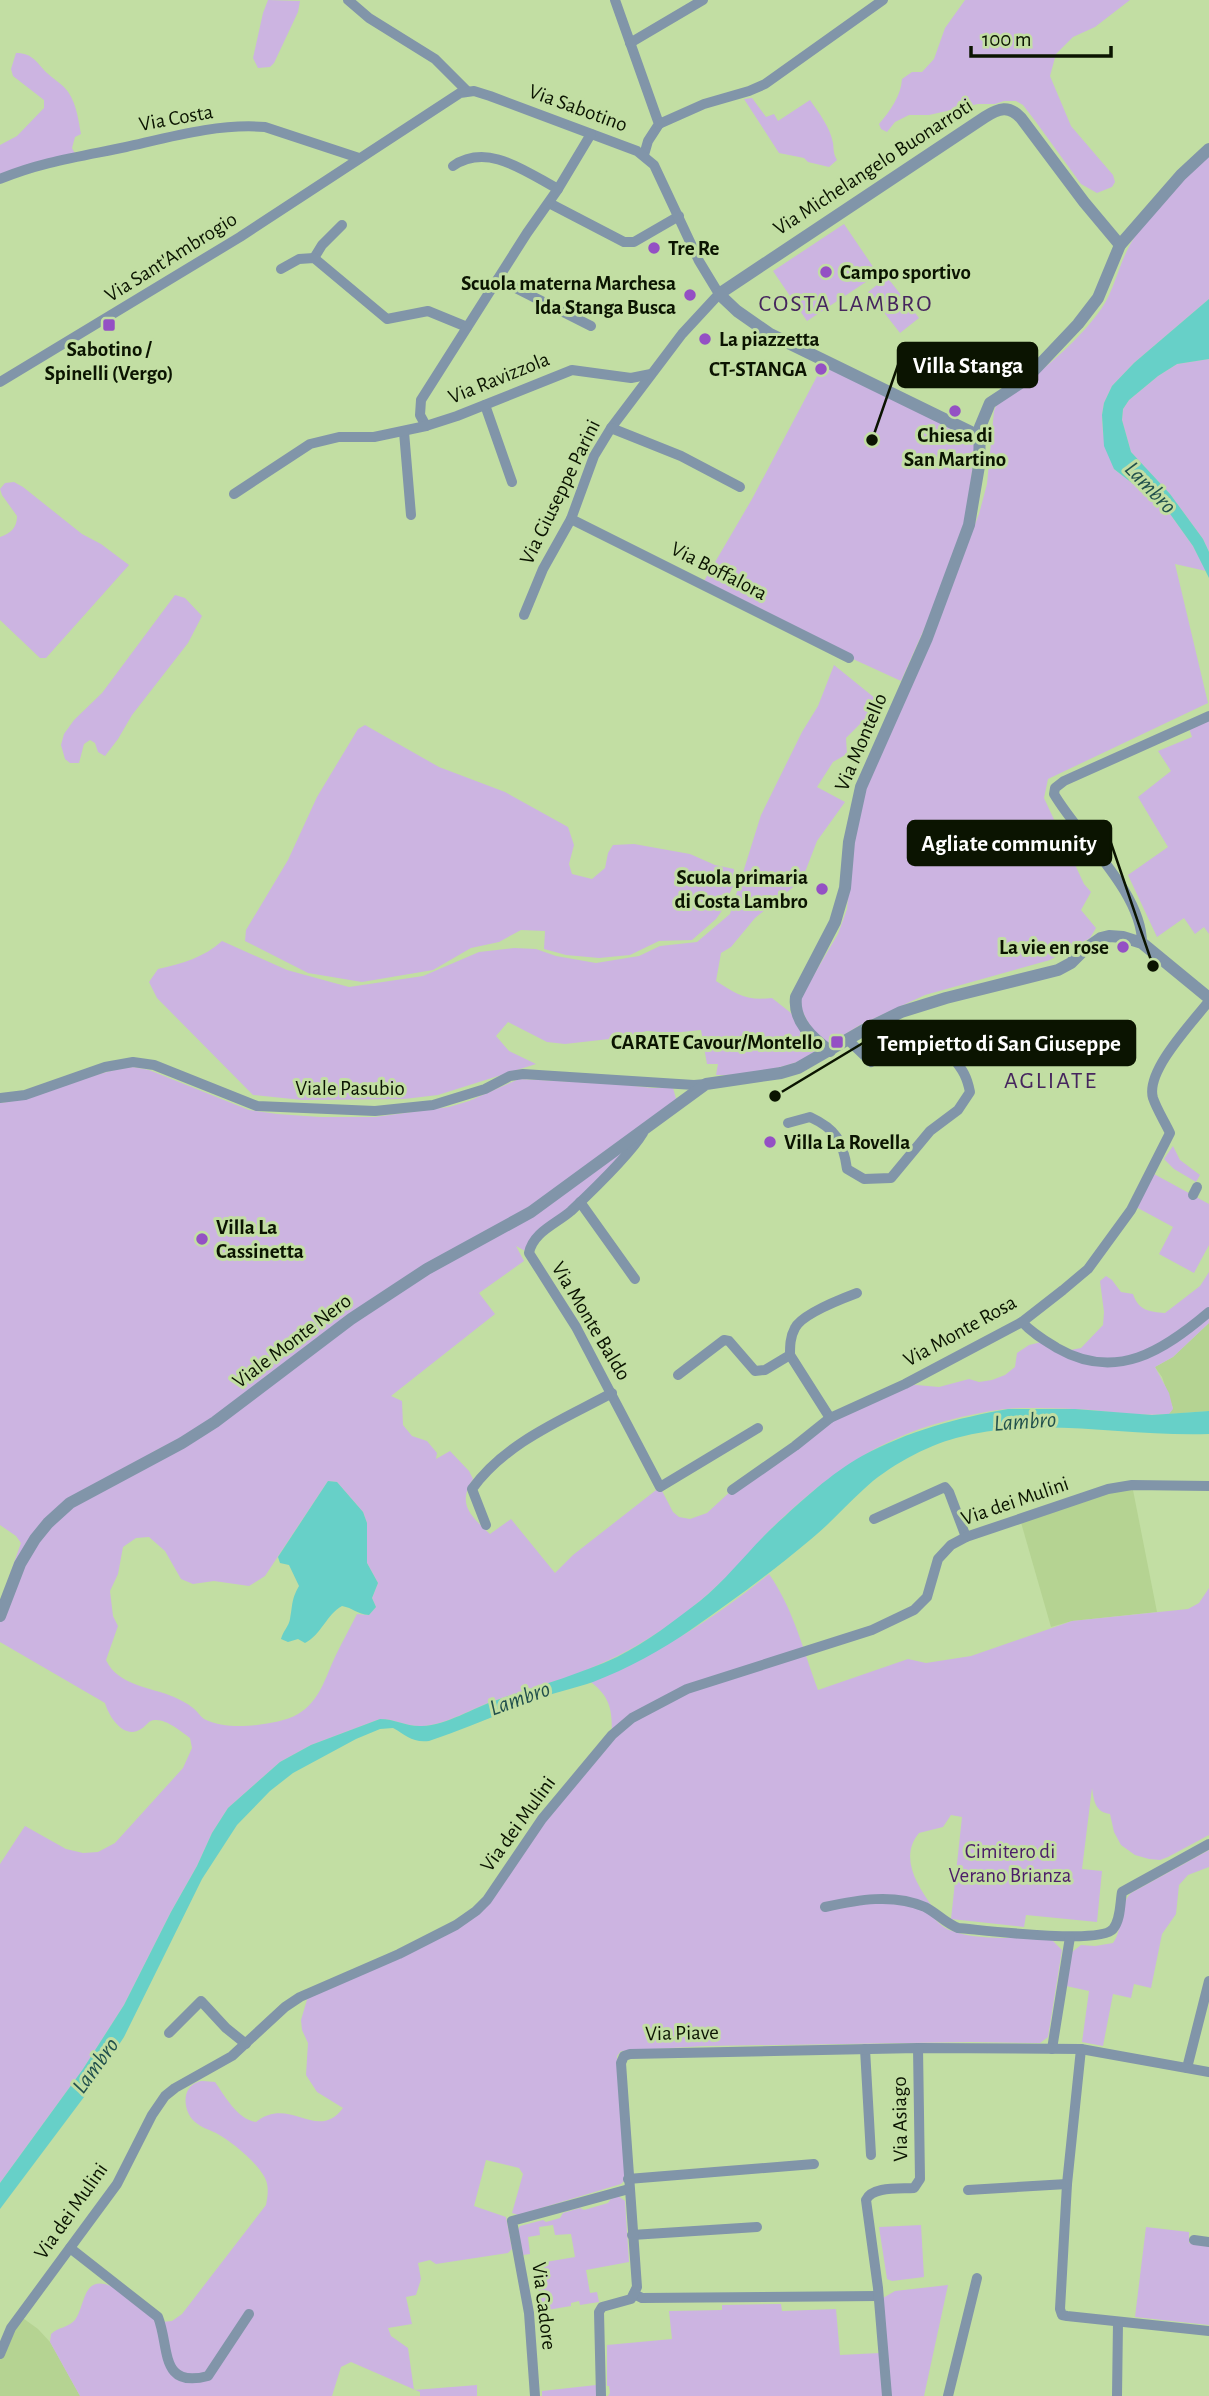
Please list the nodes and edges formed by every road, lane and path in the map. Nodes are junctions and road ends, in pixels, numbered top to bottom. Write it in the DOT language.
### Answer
graph roads {
  1 [pos="348,0"];
  2 [pos="615,0"];
  3 [pos="703,0"];
  4 [pos="883,0"];
  5 [pos="630,43"];
  6 [pos="467,91"];
  7 [pos="659,124"];
  8 [pos="591,134"];
  9 [pos="1209,149"];
  10 [pos="644,155"];
  11 [pos="359,158"];
  12 [pos="453,166"];
  13 [pos="0,179"];
  14 [pos="558,189"];
  15 [pos="549,203"];
  16 [pos="679,216"];
  17 [pos="342,225"];
  18 [pos="1121,245"];
  19 [pos="314,258"];
  20 [pos="281,269"];
  21 [pos="498,279"];
  22 [pos="719,294"];
  23 [pos="591,326"];
  24 [pos="467,327"];
  25 [pos="651,374"];
  26 [pos="0,382"];
  27 [pos="485,405"];
  28 [pos="426,426"];
  29 [pos="611,428"];
  30 [pos="404,432"];
  31 [pos="979,436"];
  32 [pos="512,482"];
  33 [pos="740,487"];
  34 [pos="234,494"];
  35 [pos="411,515"];
  36 [pos="571,519"];
  37 [pos="524,615"];
  38 [pos="849,658"];
  39 [pos="1209,716"];
  40 [pos="1142,943"];
  41 [pos="1209,999"];
  42 [pos="847,1039"];
  43 [pos="830,1051"];
  44 [pos="706,1084"];
  45 [pos="0,1098"];
  46 [pos="789,1123"];
  47 [pos="645,1130"];
  48 [pos="580,1202"];
  49 [pos="635,1279"];
  50 [pos="857,1293"];
  51 [pos="1209,1312"];
  52 [pos="1022,1322"];
  53 [pos="790,1355"];
  54 [pos="678,1375"];
  55 [pos="612,1393"];
  56 [pos="830,1418"];
  57 [pos="758,1428"];
  58 [pos="1209,1486"];
  59 [pos="732,1490"];
  60 [pos="874,1519"];
  61 [pos="486,1525"];
  62 [pos="966,1537"];
  63 [pos="0,1615"];
  64 [pos="1209,1844"];
  65 [pos="825,1907"];
  66 [pos="1070,1937"];
  67 [pos="1209,1981"];
  68 [pos="169,2034"];
  69 [pos="246,2044"];
  70 [pos="918,2048"];
  71 [pos="865,2049"];
  72 [pos="1052,2049"];
  73 [pos="1081,2049"];
  74 [pos="1187,2068"];
  75 [pos="1209,2072"];
  76 [pos="871,2155"];
  77 [pos="814,2164"];
  78 [pos="629,2184"];
  79 [pos="1067,2184"];
  80 [pos="968,2190"];
  81 [pos="757,2227"];
  82 [pos="632,2235"];
  83 [pos="1194,2240"];
  84 [pos="1209,2242"];
  85 [pos="70,2248"];
  86 [pos="977,2278"];
  87 [pos="634,2294"];
  88 [pos="877,2296"];
  89 [pos="249,2314"];
  90 [pos="1118,2322"];
  91 [pos="1209,2331"];
  92 [pos="0,2354"];
  93 [pos="535,2396"];
  94 [pos="601,2396"];
  95 [pos="887,2396"];
  96 [pos="948,2396"];
  97 [pos="1117,2396"];
  1 -- 6 [label="street"];
  2 -- 5 [label="street"];
  3 -- 5 [label="street"];
  4 -- 7 [label="street"];
  5 -- 7 [label="street"];
  6 -- 8 [label="street, Via Sabotino"];
  6 -- 11 [label="street"];
  7 -- 10 [label="street"];
  8 -- 10 [label="street, Via Sabotino"];
  8 -- 14 [label="street"];
  9 -- 18 [label="street, Via Montello"];
  10 -- 16 [label="street, Via Sabotino"];
  11 -- 13 [label="street, Via Costa"];
  11 -- 26 [label="street, Via Sant'Ambrogio"];
  12 -- 14 [label="street"];
  14 -- 15 [label="street"];
  15 -- 16 [label="street"];
  15 -- 21 [label="street"];
  16 -- 22 [label="street, Via Sabotino"];
  17 -- 19 [label="street"];
  18 -- 22 [label="street, Via Michelangelo Buonarroti"];
  18 -- 31 [label="street, Via Montello"];
  19 -- 20 [label="street"];
  19 -- 24 [label="street"];
  21 -- 23 [label="street"];
  21 -- 24 [label="street"];
  22 -- 25 [label="street, Via Giuseppe Parini"];
  22 -- 31 [label="street"];
  24 -- 28 [label="street"];
  25 -- 27 [label="street, Via Ravizzola"];
  25 -- 29 [label="street, Via Giuseppe Parini"];
  27 -- 28 [label="street, Via Ravizzola"];
  27 -- 32 [label="street"];
  28 -- 30 [label="street, Via Ravizzola"];
  29 -- 33 [label="street"];
  29 -- 36 [label="street, Via Giuseppe Parini"];
  30 -- 34 [label="street, Via Ravizzola"];
  30 -- 35 [label="street"];
  31 -- 43 [label="street, Via Montello"];
  36 -- 37 [label="street, Via Giuseppe Parini"];
  36 -- 38 [label="street, Via Boffalora"];
  39 -- 40 [label="street"];
  40 -- 41 [label="street"];
  40 -- 42 [label="street"];
  41 -- 52 [label="street, Via Monte Rosa"];
  42 -- 43 [label="street"];
  42 -- 46 [label="street"];
  43 -- 44 [label="street"];
  44 -- 45 [label="street, Viale Pasubio"];
  44 -- 47 [label="street, Viale Monte Nero"];
  47 -- 48 [label="street, Via Monte Baldo"];
  47 -- 63 [label="street, Viale Monte Nero"];
  48 -- 49 [label="street"];
  48 -- 55 [label="street, Via Monte Baldo"];
  50 -- 53 [label="street"];
  51 -- 52 [label="street"];
  52 -- 56 [label="street, Via Monte Rosa"];
  53 -- 54 [label="street"];
  53 -- 56 [label="street"];
  55 -- 57 [label="street, Via Monte Baldo"];
  55 -- 61 [label="street"];
  56 -- 59 [label="street, Via Monte Rosa"];
  58 -- 62 [label="street, Via dei Mulini"];
  60 -- 62 [label="street"];
  62 -- 69 [label="street, Via dei Mulini"];
  64 -- 66 [label="street"];
  65 -- 66 [label="street"];
  66 -- 72 [label="street"];
  67 -- 74 [label="street"];
  68 -- 69 [label="street"];
  69 -- 85 [label="street, Via dei Mulini"];
  70 -- 71 [label="street, Via Piave"];
  70 -- 72 [label="street, Via Piave"];
  70 -- 88 [label="street, Via Asiago"];
  71 -- 76 [label="street"];
  71 -- 78 [label="street, Via Piave"];
  72 -- 73 [label="street, Via Piave"];
  73 -- 74 [label="street, Via Piave"];
  73 -- 79 [label="street"];
  74 -- 75 [label="street, Via Piave"];
  77 -- 78 [label="street"];
  78 -- 82 [label="street, Via Piave"];
  78 -- 93 [label="street, Via Cadore"];
  79 -- 80 [label="street"];
  79 -- 90 [label="street"];
  81 -- 82 [label="street"];
  82 -- 87 [label="street, Via Piave"];
  83 -- 84 [label="street"];
  85 -- 89 [label="street"];
  85 -- 92 [label="street, Via dei Mulini"];
  86 -- 96 [label="street"];
  87 -- 88 [label="street"];
  87 -- 94 [label="street"];
  88 -- 95 [label="street"];
  90 -- 91 [label="street"];
  90 -- 97 [label="street"];
}
